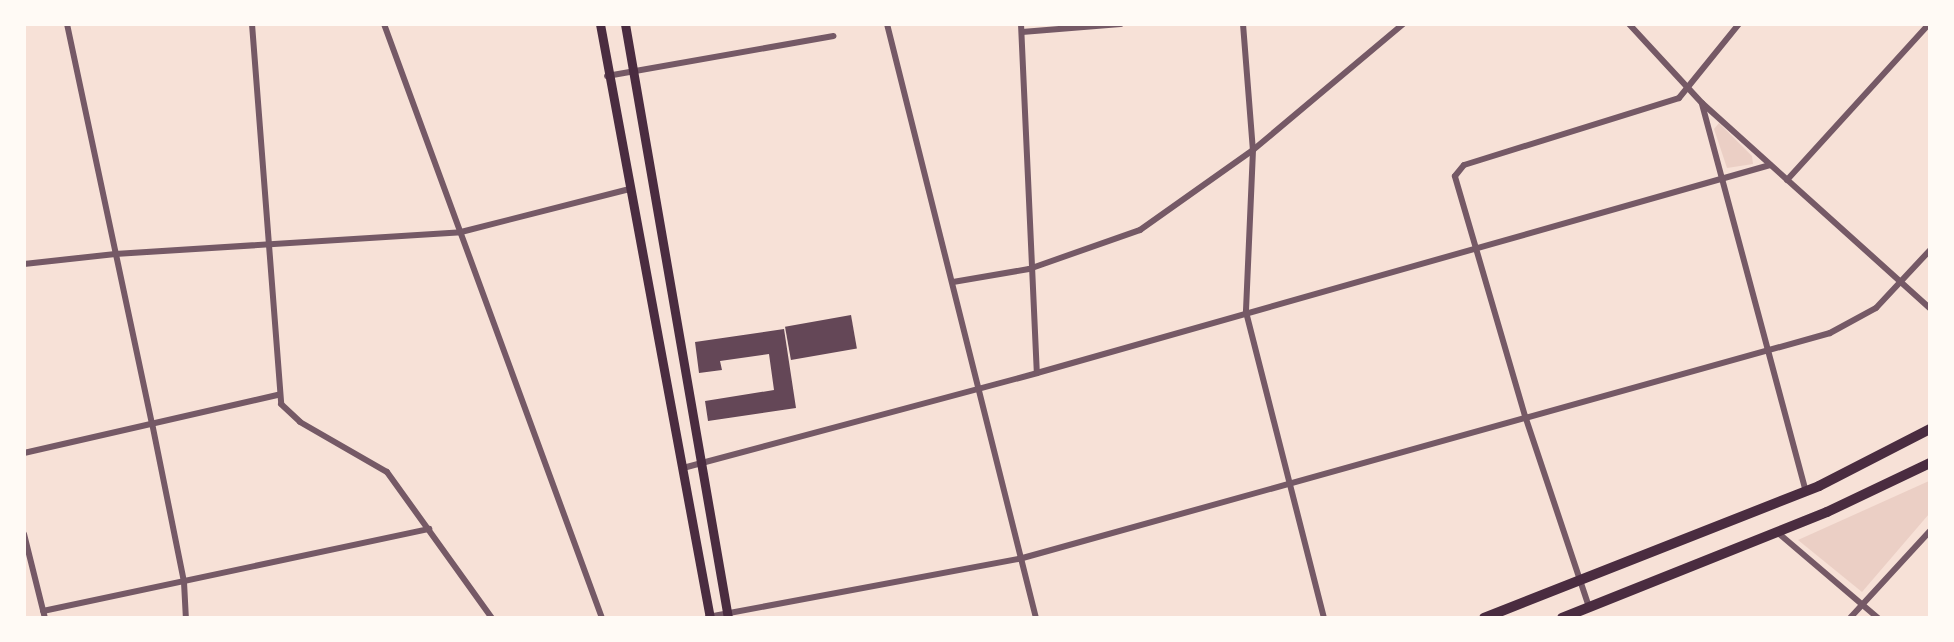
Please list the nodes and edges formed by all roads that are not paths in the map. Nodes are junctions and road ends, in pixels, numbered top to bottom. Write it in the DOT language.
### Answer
graph roads {
  1 [pos="67,24"];
  2 [pos="252,24"];
  3 [pos="384,24"];
  4 [pos="600,24"];
  5 [pos="625,24"];
  6 [pos="887,24"];
  7 [pos="1121,24"];
  8 [pos="1242,24"];
  9 [pos="1404,24"];
  10 [pos="1629,24"];
  11 [pos="1739,24"];
  12 [pos="1929,24"];
  13 [pos="1021,28"];
  14 [pos="832,36"];
  15 [pos="633,72"];
  16 [pos="607,76"];
  17 [pos="1687,88"];
  18 [pos="1702,103"];
  19 [pos="1253,150"];
  20 [pos="1770,165"];
  21 [pos="1787,180"];
  22 [pos="1722,181"];
  23 [pos="629,189"];
  24 [pos="461,232"];
  25 [pos="271,245"];
  26 [pos="1476,248"];
  27 [pos="1930,250"];
  28 [pos="115,254"];
  29 [pos="24,264"];
  30 [pos="1029,269"];
  31 [pos="953,282"];
  32 [pos="1901,283"];
  33 [pos="1930,308"];
  34 [pos="1246,312"];
  35 [pos="1767,349"];
  36 [pos="1037,373"];
  37 [pos="979,389"];
  38 [pos="278,395"];
  39 [pos="1525,416"];
  40 [pos="152,423"];
  41 [pos="1930,429"];
  42 [pos="24,453"];
  43 [pos="1930,463"];
  44 [pos="700,464"];
  45 [pos="683,468"];
  46 [pos="1287,485"];
  47 [pos="1806,491"];
  48 [pos="429,529"];
  49 [pos="1930,531"];
  50 [pos="1777,532"];
  51 [pos="24,534"];
  52 [pos="1019,559"];
  53 [pos="1580,579"];
  54 [pos="184,582"];
  55 [pos="1863,604"];
  56 [pos="1589,607"];
  57 [pos="44,615"];
  58 [pos="728,616"];
  59 [pos="710,617"];
  60 [pos="186,618"];
  61 [pos="492,618"];
  62 [pos="602,618"];
  63 [pos="1036,618"];
  64 [pos="1324,618"];
  65 [pos="1484,618"];
  66 [pos="1562,618"];
  67 [pos="1850,618"];
  68 [pos="1878,618"];
  1 -- 28 [label="street"];
  2 -- 25 [label="street"];
  3 -- 24 [label="street"];
  4 -- 16 [label="main road"];
  5 -- 15 [label="main road"];
  6 -- 31 [label="street"];
  7 -- 13 [label="street"];
  8 -- 19 [label="street"];
  9 -- 19 [label="street"];
  10 -- 17 [label="street"];
  11 -- 17 [label="street"];
  12 -- 21 [label="street"];
  13 -- 30 [label="street"];
  14 -- 15 [label="street"];
  15 -- 16 [label="street"];
  15 -- 44 [label="main road"];
  16 -- 23 [label="main road"];
  17 -- 18 [label="street"];
  17 -- 26 [label="street"];
  18 -- 20 [label="street"];
  18 -- 22 [label="street"];
  19 -- 30 [label="street"];
  19 -- 34 [label="street"];
  20 -- 21 [label="street"];
  20 -- 22 [label="street"];
  21 -- 32 [label="street"];
  22 -- 26 [label="street"];
  22 -- 35 [label="street"];
  23 -- 24 [label="street"];
  23 -- 45 [label="main road"];
  24 -- 25 [label="street"];
  24 -- 62 [label="street"];
  25 -- 28 [label="street"];
  25 -- 38 [label="street"];
  26 -- 34 [label="street"];
  26 -- 39 [label="street"];
  27 -- 32 [label="street"];
  28 -- 29 [label="street"];
  28 -- 40 [label="street"];
  30 -- 31 [label="street"];
  30 -- 36 [label="street"];
  31 -- 37 [label="street"];
  32 -- 33 [label="street"];
  32 -- 35 [label="street"];
  34 -- 36 [label="street"];
  34 -- 46 [label="street"];
  35 -- 39 [label="street"];
  35 -- 47 [label="street"];
  36 -- 37 [label="street"];
  37 -- 44 [label="street"];
  37 -- 52 [label="street"];
  38 -- 40 [label="street"];
  38 -- 48 [label="street"];
  39 -- 46 [label="street"];
  39 -- 53 [label="street"];
  40 -- 42 [label="street"];
  40 -- 54 [label="street"];
  41 -- 47 [label="main road"];
  43 -- 50 [label="main road"];
  44 -- 45 [label="street"];
  44 -- 58 [label="main road"];
  45 -- 59 [label="main road"];
  46 -- 52 [label="street"];
  46 -- 64 [label="street"];
  47 -- 53 [label="main road"];
  48 -- 54 [label="street"];
  48 -- 61 [label="street"];
  49 -- 55 [label="street"];
  50 -- 55 [label="street"];
  50 -- 56 [label="main road"];
  51 -- 57 [label="street"];
  52 -- 58 [label="street"];
  52 -- 63 [label="street"];
  53 -- 56 [label="street"];
  53 -- 65 [label="main road"];
  54 -- 57 [label="street"];
  54 -- 60 [label="street"];
  55 -- 67 [label="street"];
  55 -- 68 [label="street"];
  56 -- 66 [label="main road"];
  58 -- 59 [label="street"];
}
